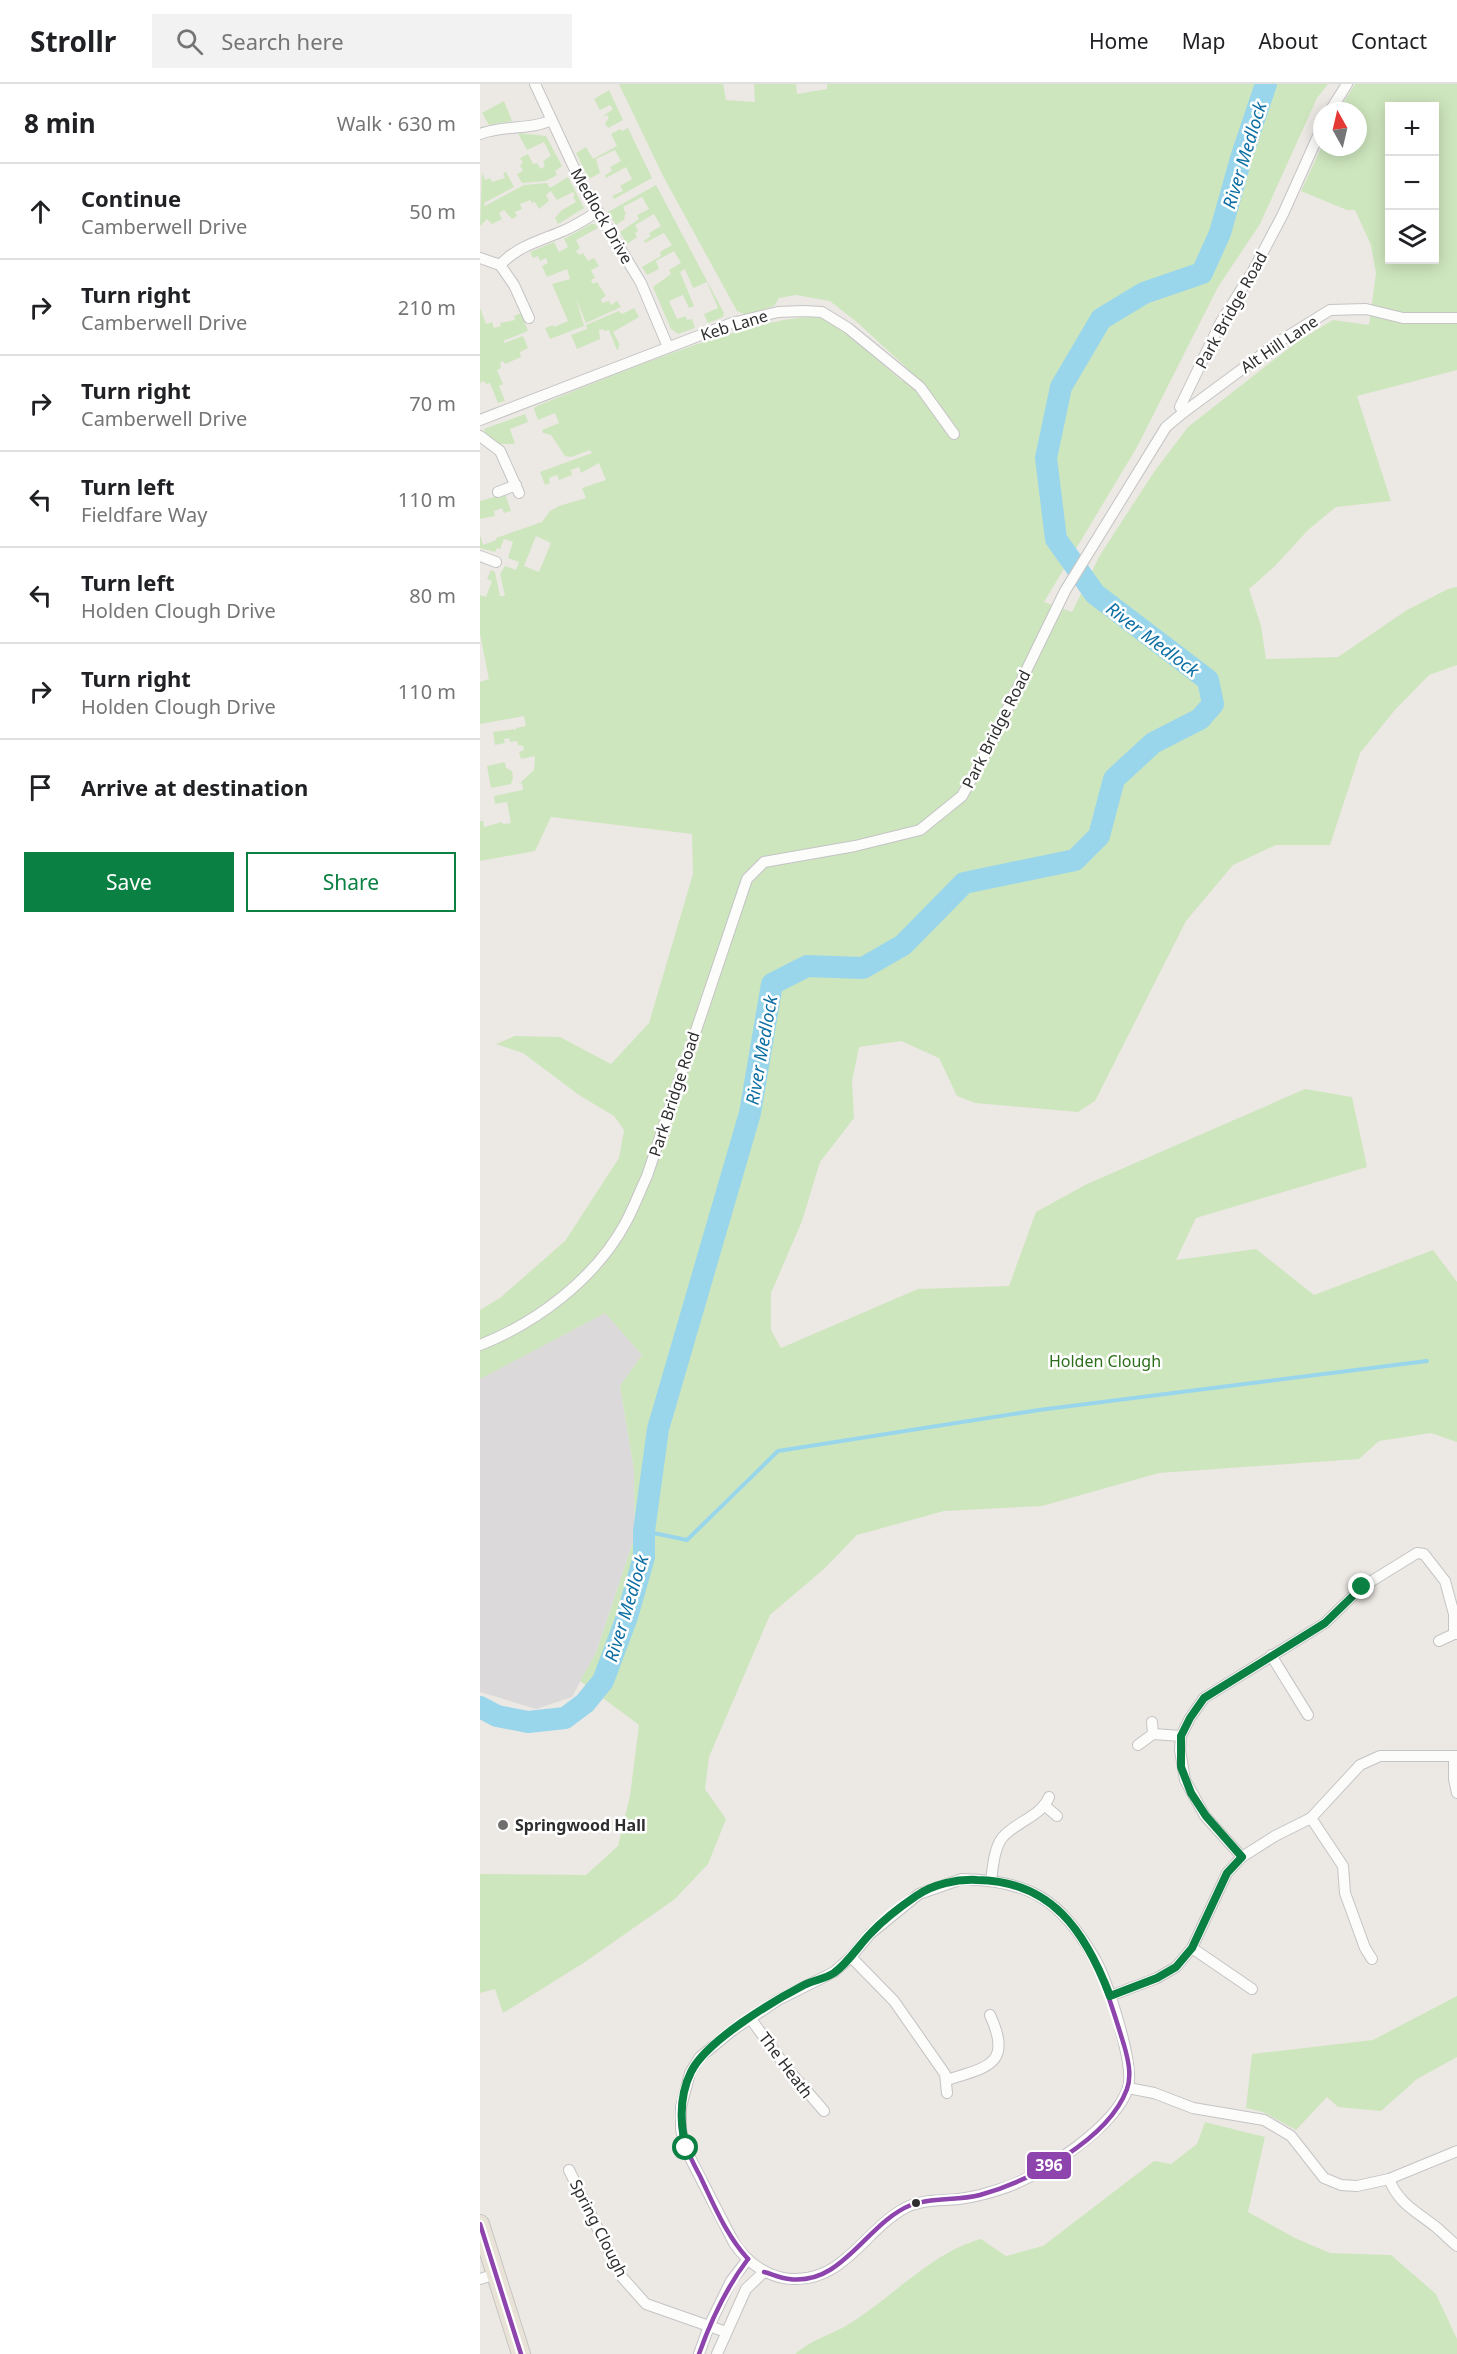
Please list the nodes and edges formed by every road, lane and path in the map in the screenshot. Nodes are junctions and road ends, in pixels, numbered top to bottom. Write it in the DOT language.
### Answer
graph roads {
  1 [pos="535,84"];
  2 [pos="1347,84"];
  3 [pos="1336,102"];
  4 [pos="551,120"];
  5 [pos="480,134"];
  6 [pos="1313,147"];
  7 [pos="597,212"];
  8 [pos="480,258"];
  9 [pos="500,265"];
  10 [pos="529,318"];
  11 [pos="1457,318"];
  12 [pos="668,348"];
  13 [pos="1184,412"];
  14 [pos="480,420"];
  15 [pos="954,435"];
  16 [pos="482,441"];
  17 [pos="498,492"];
  18 [pos="480,556"];
  19 [pos="496,562"];
  20 [pos="480,1345"];
  21 [pos="1455,1634"];
  22 [pos="1439,1641"];
  23 [pos="1271,1655"];
  24 [pos="1308,1715"];
  25 [pos="1152,1722"];
  26 [pos="1153,1734"];
  27 [pos="1181,1736"];
  28 [pos="1138,1745"];
  29 [pos="1456,1756"];
  30 [pos="1457,1793"];
  31 [pos="1057,1816"];
  32 [pos="1311,1818"];
  33 [pos="1242,1857"];
  34 [pos="991,1880"];
  35 [pos="1192,1948"];
  36 [pos="851,1957"];
  37 [pos="1371,1959"];
  38 [pos="1252,1989"];
  39 [pos="1110,1996"];
  40 [pos="990,2015"];
  41 [pos="750,2018"];
  42 [pos="947,2080"];
  43 [pos="1128,2088"];
  44 [pos="947,2093"];
  45 [pos="824,2111"];
  46 [pos="1457,2151"];
  47 [pos="569,2170"];
  48 [pos="1389,2179"];
  49 [pos="480,2224"];
  50 [pos="1457,2246"];
  51 [pos="748,2259"];
  52 [pos="764,2272"];
  53 [pos="488,2276"];
  54 [pos="709,2326"];
  55 [pos="726,2332"];
  56 [pos="521,2354"];
  57 [pos="699,2354"];
  58 [pos="717,2354"];
  1 -- 4 [label="street, Medlock Drive"];
  2 -- 3 [label="street"];
  4 -- 5 [label="street"];
  4 -- 7 [label="street, Medlock Drive"];
  6 -- 13 [label="street, Park Bridge Road"];
  7 -- 9 [label="street"];
  7 -- 12 [label="street, Medlock Drive"];
  8 -- 9 [label="street"];
  9 -- 10 [label="street"];
  11 -- 13 [label="street, Alt Hill Lane"];
  12 -- 14 [label="street, Keb Lane"];
  12 -- 15 [label="street, Keb Lane"];
  13 -- 20 [label="street, Park Bridge Road"];
  16 -- 17 [label="street"];
  18 -- 19 [label="street"];
  21 -- 22 [label="street"];
  21 -- 23 [label="street"];
  23 -- 24 [label="street"];
  23 -- 27 [label="street"];
  25 -- 26 [label="street"];
  26 -- 27 [label="street"];
  26 -- 28 [label="street"];
  27 -- 33 [label="street"];
  29 -- 30 [label="street"];
  29 -- 32 [label="street"];
  31 -- 34 [label="street"];
  32 -- 33 [label="street"];
  32 -- 37 [label="street"];
  33 -- 35 [label="street"];
  34 -- 36 [label="street"];
  34 -- 39 [label="street"];
  35 -- 38 [label="street"];
  35 -- 39 [label="street"];
  36 -- 41 [label="street"];
  36 -- 42 [label="street"];
  39 -- 43 [label="street"];
  40 -- 42 [label="street"];
  41 -- 45 [label="street, The Heath"];
  41 -- 51 [label="street"];
  42 -- 44 [label="street"];
  43 -- 48 [label="street"];
  43 -- 52 [label="street"];
  46 -- 48 [label="street"];
  47 -- 54 [label="street, Spring Clough"];
  48 -- 50 [label="street"];
  49 -- 53 [label="highway"];
  51 -- 52 [label="street"];
  51 -- 54 [label="street"];
  52 -- 55 [label="street"];
  53 -- 56 [label="highway"];
  54 -- 55 [label="street, Spring Clough"];
  54 -- 57 [label="street"];
  55 -- 58 [label="street"];
}
